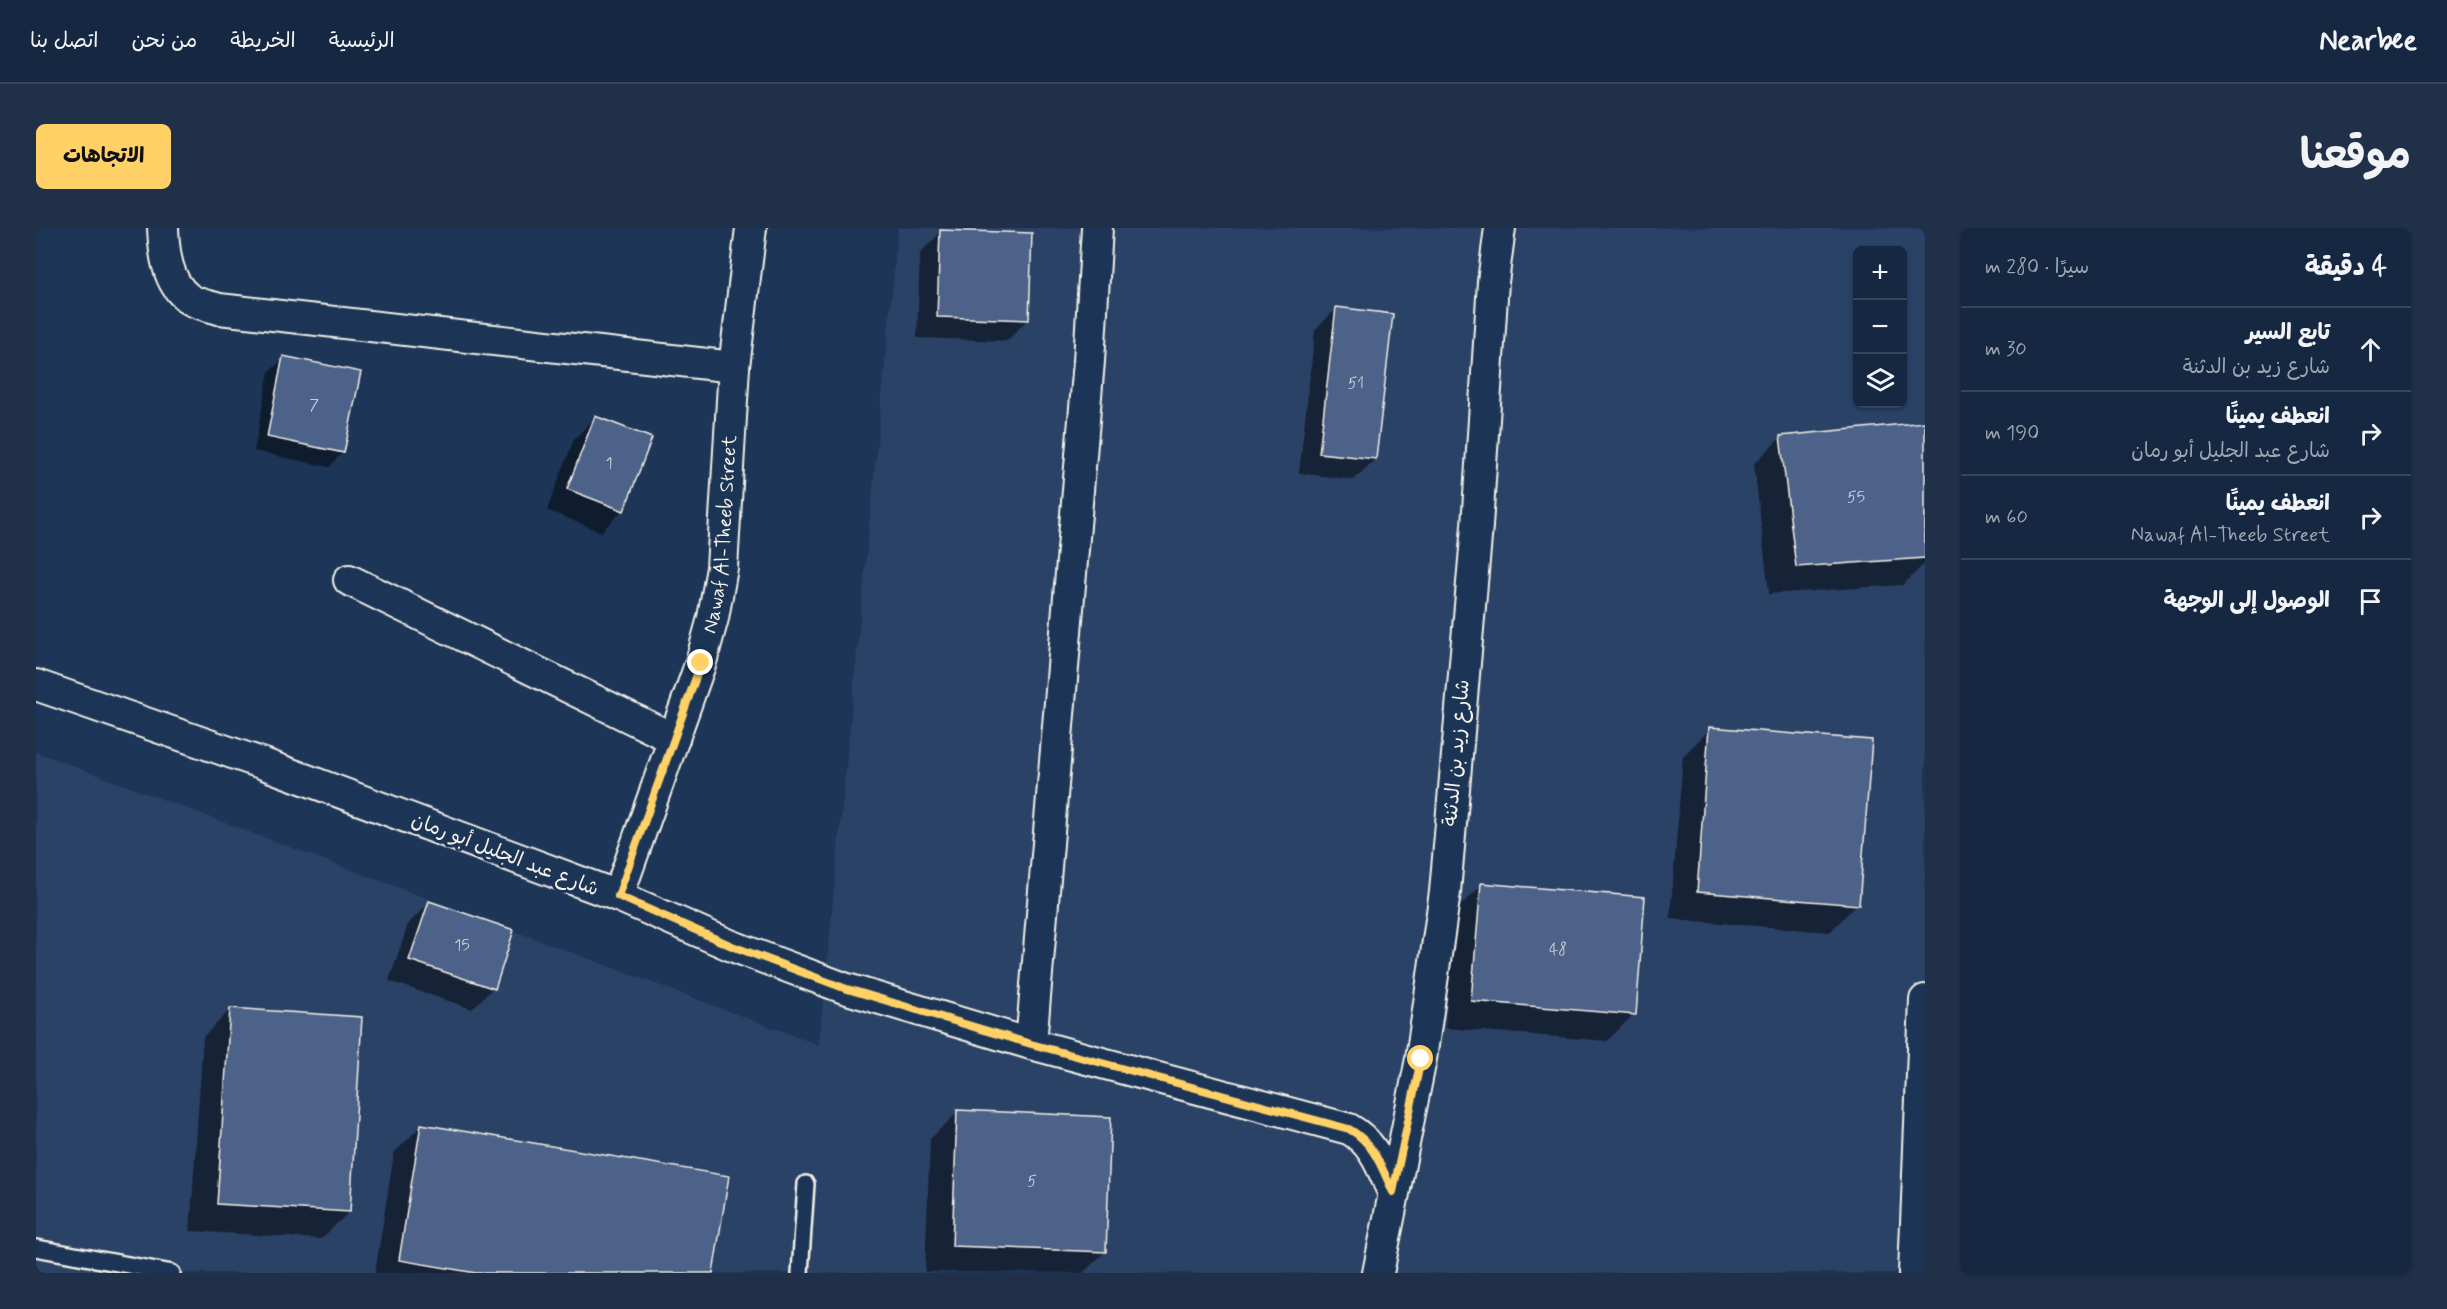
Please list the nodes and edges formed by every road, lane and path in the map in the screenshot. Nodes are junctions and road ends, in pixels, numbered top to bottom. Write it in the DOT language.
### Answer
graph roads {
  1 [pos="163,228"];
  2 [pos="751,228"];
  3 [pos="1097,228"];
  4 [pos="1500,228"];
  5 [pos="734,367"];
  6 [pos="349,580"];
  7 [pos="36,685"];
  8 [pos="674,739"];
  9 [pos="618,896"];
  10 [pos="1925,1000"];
  11 [pos="1031,1044"];
  12 [pos="806,1184"];
  13 [pos="1393,1192"];
  14 [pos="36,1248"];
  15 [pos="172,1273"];
  16 [pos="800,1273"];
  17 [pos="1378,1273"];
  18 [pos="1914,1273"];
  1 -- 5 [label="street"];
  2 -- 5 [label="street, Nawaf Al-Theeb Street"];
  3 -- 11 [label="street"];
  4 -- 13 [label="street, شارع زيد بن الدثنة"];
  5 -- 8 [label="street, Nawaf Al-Theeb Street"];
  6 -- 8 [label="street"];
  7 -- 9 [label="street, شارع عبد الجليل أبو رمان"];
  8 -- 9 [label="street, Nawaf Al-Theeb Street"];
  9 -- 11 [label="street, شارع عبد الجليل أبو رمان"];
  10 -- 18 [label="street"];
  11 -- 13 [label="street, شارع عبد الجليل أبو رمان"];
  12 -- 16 [label="lane"];
  13 -- 17 [label="street, شارع زيد بن الدثنة"];
  14 -- 15 [label="lane"];
}
